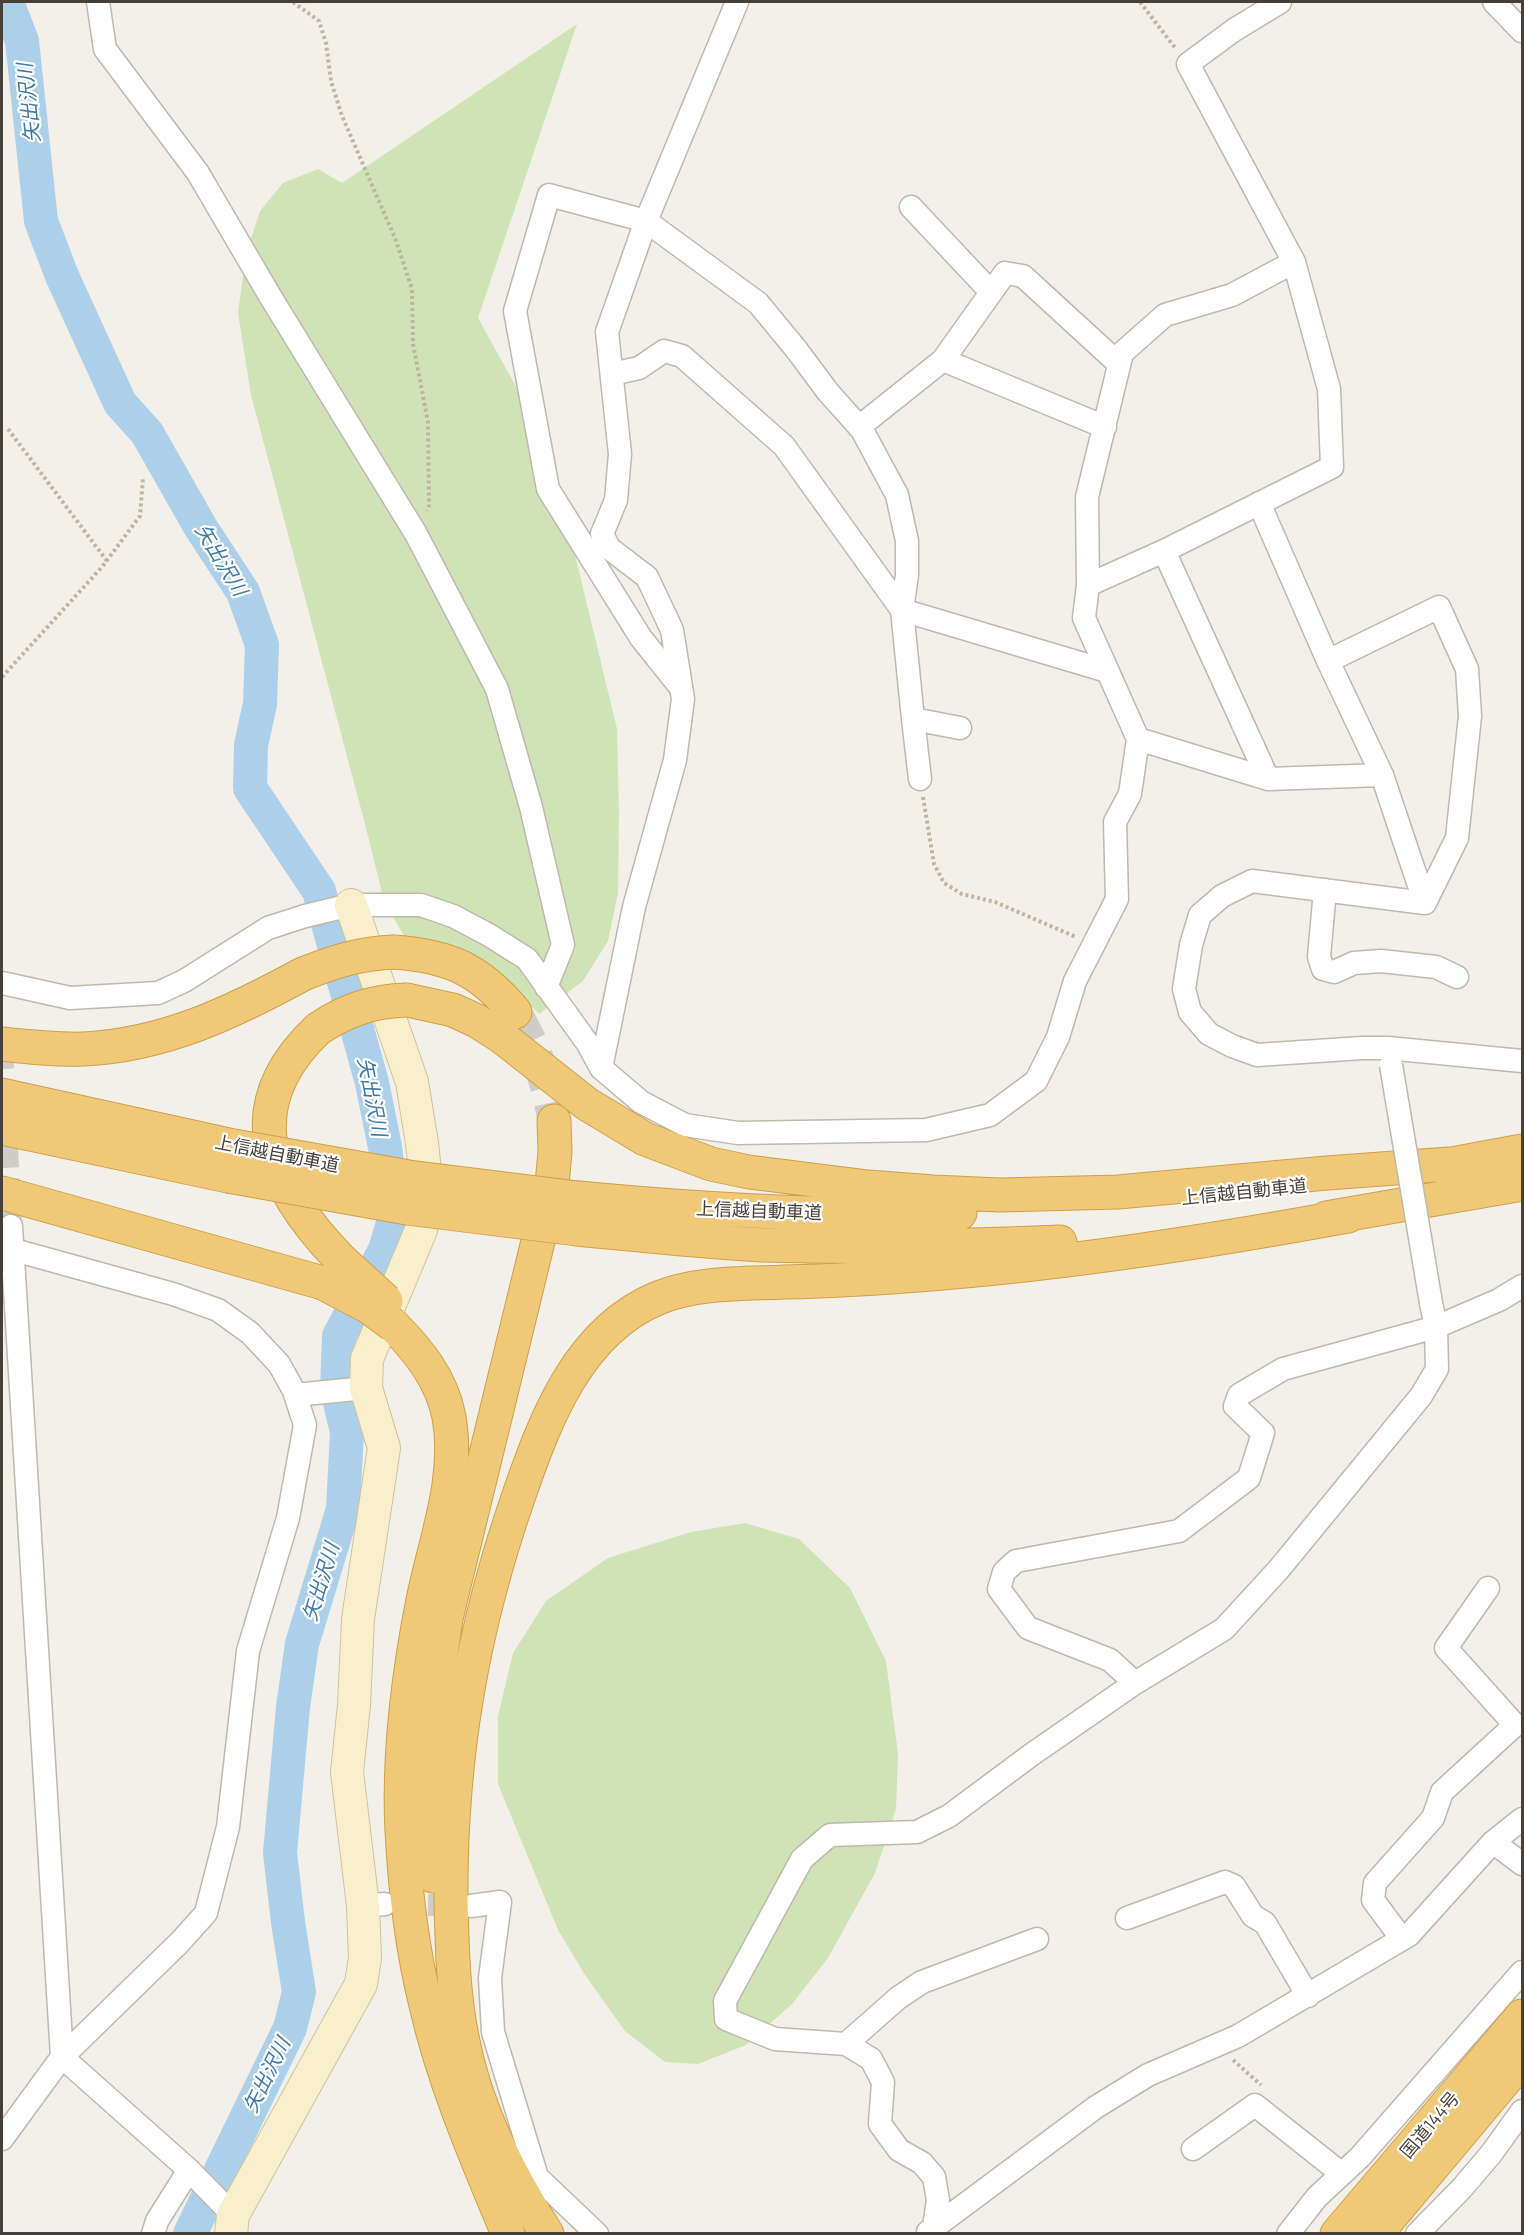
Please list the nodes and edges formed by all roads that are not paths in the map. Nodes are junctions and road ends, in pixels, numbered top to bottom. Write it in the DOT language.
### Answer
graph roads {
  1 [pos="98,2"];
  2 [pos="737,2"];
  3 [pos="1280,2"];
  4 [pos="1494,2"];
  5 [pos="1522,31"];
  6 [pos="910,207"];
  7 [pos="646,221"];
  8 [pos="1294,262"];
  9 [pos="991,292"];
  10 [pos="943,360"];
  11 [pos="1119,364"];
  12 [pos="612,374"];
  13 [pos="859,426"];
  14 [pos="1105,427"];
  15 [pos="1259,503"];
  16 [pos="1164,551"];
  17 [pos="1089,585"];
  18 [pos="902,610"];
  19 [pos="1328,661"];
  20 [pos="1107,670"];
  21 [pos="681,688"];
  22 [pos="913,719"];
  23 [pos="960,728"];
  24 [pos="1138,739"];
  25 [pos="1382,776"];
  26 [pos="920,778"];
  27 [pos="1268,779"];
  28 [pos="1325,890"];
  29 [pos="1425,903"];
  30 [pos="343,906"];
  31 [pos="1457,976"];
  32 [pos="2,982"];
  33 [pos="546,987"];
  34 [pos="515,1012"];
  35 [pos="2,1044"];
  36 [pos="1390,1056"];
  37 [pos="1522,1061"];
  38 [pos="601,1068"];
  39 [pos="2,1095"];
  40 [pos="554,1121"];
  41 [pos="2,1128"];
  42 [pos="1522,1151"];
  43 [pos="231,1161"];
  44 [pos="1463,1163"];
  45 [pos="1522,1184"];
  46 [pos="2,1193"];
  47 [pos="578,1214"];
  48 [pos="1348,1216"];
  49 [pos="11,1226"];
  50 [pos="14,1250"];
  51 [pos="332,1271"];
  52 [pos="1522,1286"];
  53 [pos="1436,1327"];
  54 [pos="360,1389"];
  55 [pos="301,1395"];
  56 [pos="1488,1588"];
  57 [pos="1136,1683"];
  58 [pos="1522,1819"];
  59 [pos="1493,1842"];
  60 [pos="1522,1864"];
  61 [pos="471,1906"];
  62 [pos="1127,1918"];
  63 [pos="1037,1939"];
  64 [pos="1402,1939"];
  65 [pos="1522,1972"];
  66 [pos="1308,1996"];
  67 [pos="1522,2016"];
  68 [pos="462,2038"];
  69 [pos="846,2044"];
  70 [pos="62,2056"];
  71 [pos="1522,2060"];
  72 [pos="1522,2111"];
  73 [pos="2,2139"];
  74 [pos="1193,2150"];
  75 [pos="189,2170"];
  76 [pos="1342,2174"];
  77 [pos="230,2218"];
  78 [pos="1421,2223"];
  79 [pos="935,2231"];
  80 [pos="153,2234"];
  81 [pos="508,2234"];
  82 [pos="547,2234"];
  83 [pos="597,2234"];
  84 [pos="1288,2234"];
  85 [pos="1337,2234"];
  86 [pos="1376,2234"];
  1 -- 33 [label="street"];
  2 -- 7 [label="street"];
  3 -- 8 [label="street"];
  4 -- 5 [label="street"];
  6 -- 9 [label="street"];
  7 -- 12 [label="street"];
  7 -- 13 [label="street"];
  7 -- 21 [label="street"];
  8 -- 11 [label="street"];
  8 -- 15 [label="street"];
  9 -- 10 [label="street"];
  9 -- 11 [label="street"];
  10 -- 13 [label="street"];
  10 -- 14 [label="street"];
  11 -- 14 [label="street"];
  12 -- 18 [label="street"];
  12 -- 21 [label="street"];
  13 -- 18 [label="street"];
  14 -- 17 [label="street"];
  15 -- 16 [label="street"];
  15 -- 19 [label="street"];
  16 -- 17 [label="street"];
  16 -- 27 [label="street"];
  17 -- 20 [label="street"];
  18 -- 20 [label="street"];
  18 -- 22 [label="street"];
  19 -- 25 [label="street"];
  19 -- 29 [label="street"];
  20 -- 24 [label="street"];
  21 -- 38 [label="street"];
  22 -- 23 [label="street"];
  22 -- 26 [label="street"];
  24 -- 27 [label="street"];
  24 -- 38 [label="street"];
  25 -- 27 [label="street"];
  25 -- 29 [label="street"];
  28 -- 29 [label="street"];
  28 -- 31 [label="street"];
  28 -- 36 [label="street"];
  30 -- 32 [label="street"];
  30 -- 33 [label="street"];
  30 -- 54 [label="street"];
  33 -- 38 [label="street"];
  34 -- 35 [label="highway, bridge"];
  36 -- 37 [label="street"];
  36 -- 53 [label="street, bridge"];
  39 -- 43 [label="highway, 上信越自動車道"];
  40 -- 68 [label="highway"];
  41 -- 43 [label="highway, 上信越自動車道"];
  42 -- 44 [label="highway, 上信越自動車道"];
  43 -- 47 [label="highway, 上信越自動車道, bridge"];
  44 -- 47 [label="highway, 上信越自動車道"];
  44 -- 51 [label="highway, bridge"];
  45 -- 48 [label="highway, 上信越自動車道"];
  46 -- 51 [label="highway"];
  47 -- 48 [label="highway, 上信越自動車道"];
  48 -- 68 [label="highway"];
  49 -- 50 [label="street"];
  50 -- 55 [label="street"];
  50 -- 70 [label="street"];
  51 -- 81 [label="highway, bridge"];
  52 -- 53 [label="street"];
  53 -- 57 [label="street"];
  53 -- 57 [label="street"];
  54 -- 55 [label="street"];
  54 -- 77 [label="street"];
  55 -- 70 [label="street"];
  56 -- 64 [label="street"];
  57 -- 69 [label="street"];
  58 -- 59 [label="street"];
  59 -- 60 [label="street"];
  59 -- 64 [label="street"];
  61 -- 83 [label="street"];
  62 -- 66 [label="street"];
  63 -- 69 [label="street"];
  64 -- 66 [label="street"];
  65 -- 76 [label="street"];
  66 -- 79 [label="street"];
  67 -- 85 [label="highway, 国道144号"];
  68 -- 82 [label="highway"];
  69 -- 79 [label="street"];
  70 -- 73 [label="street"];
  70 -- 75 [label="street"];
  71 -- 78 [label="highway, 国道144号"];
  72 -- 78 [label="street"];
  74 -- 76 [label="street"];
  75 -- 77 [label="street"];
  75 -- 80 [label="street"];
  76 -- 84 [label="street"];
  78 -- 86 [label="highway, 国道144号"];
}
